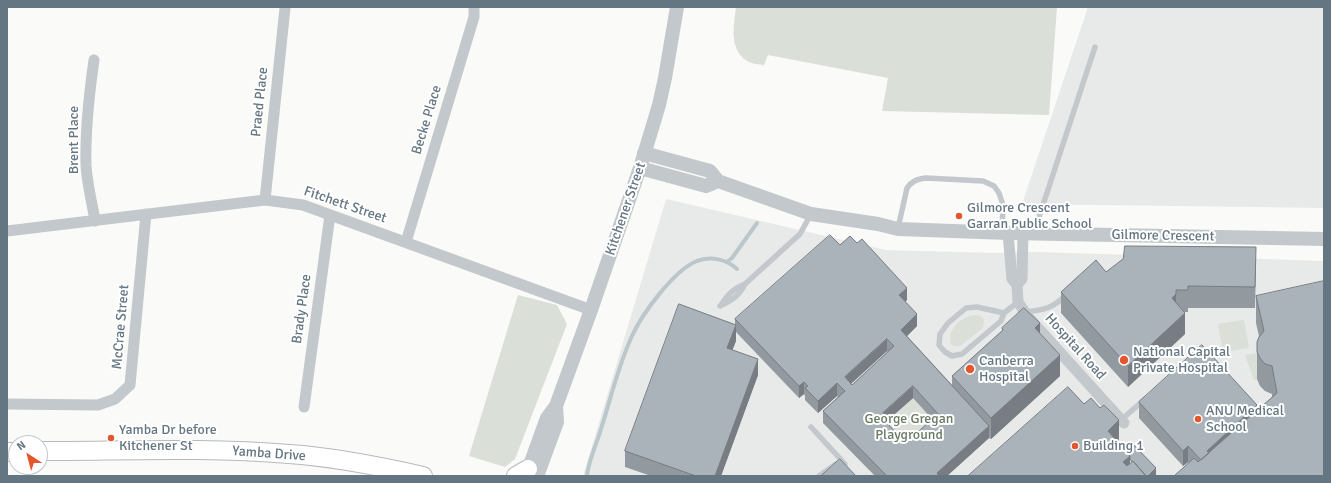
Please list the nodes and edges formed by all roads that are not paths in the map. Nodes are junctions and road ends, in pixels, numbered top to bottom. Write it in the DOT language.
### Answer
graph roads {
  1 [pos="474,7"];
  2 [pos="677,7"];
  3 [pos="286,8"];
  4 [pos="1095,47"];
  5 [pos="94,60"];
  6 [pos="644,153"];
  7 [pos="640,168"];
  8 [pos="718,182"];
  9 [pos="265,200"];
  10 [pos="146,214"];
  11 [pos="811,214"];
  12 [pos="330,215"];
  13 [pos="95,221"];
  14 [pos="898,229"];
  15 [pos="7,231"];
  16 [pos="1005,232"];
  17 [pos="1023,233"];
  18 [pos="1039,233"];
  19 [pos="1324,239"];
  20 [pos="406,242"];
  21 [pos="745,284"];
  22 [pos="1017,285"];
  23 [pos="1073,288"];
  24 [pos="1021,307"];
  25 [pos="591,310"];
  26 [pos="1004,313"];
  27 [pos="1149,395"];
  28 [pos="7,404"];
  29 [pos="304,407"];
  30 [pos="1122,421"];
  31 [pos="811,427"];
  32 [pos="48,452"];
  33 [pos="840,459"];
  34 [pos="850,470"];
  35 [pos="527,474"];
  36 [pos="423,476"];
  37 [pos="820,476"];
  1 -- 20 [label="street, Becke Place"];
  2 -- 6 [label="street, Kitchener Street"];
  3 -- 9 [label="street, Praed Place"];
  4 -- 18 [label="lane"];
  5 -- 13 [label="street, Brent Place"];
  6 -- 7 [label="street, Kitchener Street"];
  6 -- 8 [label="street, Gilmore Crescent"];
  7 -- 8 [label="street, Gilmore Crescent"];
  7 -- 25 [label="street, Kitchener Street"];
  8 -- 11 [label="street, Gilmore Crescent"];
  9 -- 10 [label="street, Fitchett Street"];
  9 -- 12 [label="street, Fitchett Street"];
  10 -- 13 [label="street, Fitchett Street"];
  10 -- 28 [label="street, McCrae Street"];
  11 -- 14 [label="street, Gilmore Crescent"];
  11 -- 21 [label="lane"];
  12 -- 20 [label="street, Fitchett Street"];
  12 -- 29 [label="street, Brady Place"];
  13 -- 15 [label="street, Fitchett Street"];
  14 -- 16 [label="street, Gilmore Crescent"];
  14 -- 16 [label="lane"];
  16 -- 17 [label="street, Gilmore Crescent"];
  16 -- 22 [label="street"];
  17 -- 18 [label="street, Gilmore Crescent"];
  17 -- 22 [label="street"];
  18 -- 19 [label="street, Gilmore Crescent"];
  20 -- 25 [label="street, Fitchett Street"];
  21 -- 21 [label="lane"];
  22 -- 24 [label="street"];
  23 -- 24 [label="lane"];
  24 -- 26 [label="lane"];
  24 -- 30 [label="street, Hospital Road"];
  25 -- 35 [label="street, Kitchener Street"];
  26 -- 26 [label="lane"];
  27 -- 30 [label="lane"];
  31 -- 33 [label="lane"];
  32 -- 36 [label="main road, Yamba Drive"];
  33 -- 34 [label="lane"];
  33 -- 37 [label="lane"];
}
